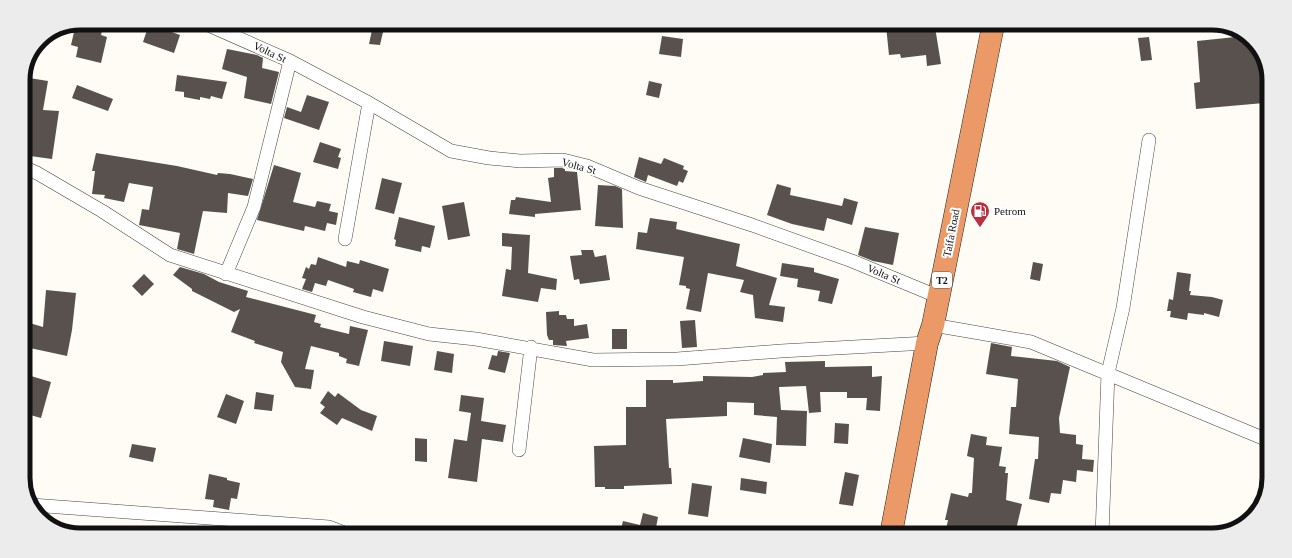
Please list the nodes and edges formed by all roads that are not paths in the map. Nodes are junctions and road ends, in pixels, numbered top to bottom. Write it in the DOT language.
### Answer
graph roads {
  1 [pos="218,30"];
  2 [pos="992,30"];
  3 [pos="290,62"];
  4 [pos="368,103"];
  5 [pos="1149,140"];
  6 [pos="30,170"];
  7 [pos="345,239"];
  8 [pos="226,274"];
  9 [pos="939,297"];
  10 [pos="930,334"];
  11 [pos="531,347"];
  12 [pos="1108,373"];
  13 [pos="1262,439"];
  14 [pos="519,450"];
  15 [pos="38,505"];
  16 [pos="332,528"];
  17 [pos="893,528"];
  18 [pos="1102,528"];
  1 -- 3 [label="street, Volta St"];
  2 -- 9 [label="highway, Taifa Road / T2"];
  3 -- 4 [label="street, Volta St"];
  3 -- 8 [label="street"];
  4 -- 7 [label="street"];
  4 -- 9 [label="street, Volta St"];
  5 -- 12 [label="street"];
  6 -- 8 [label="street"];
  8 -- 11 [label="street"];
  9 -- 10 [label="highway, Taifa Road / T2"];
  10 -- 11 [label="street"];
  10 -- 12 [label="street"];
  10 -- 17 [label="highway, Taifa Road / T2"];
  11 -- 14 [label="street"];
  12 -- 13 [label="street"];
  12 -- 18 [label="street"];
  15 -- 16 [label="street"];
}
